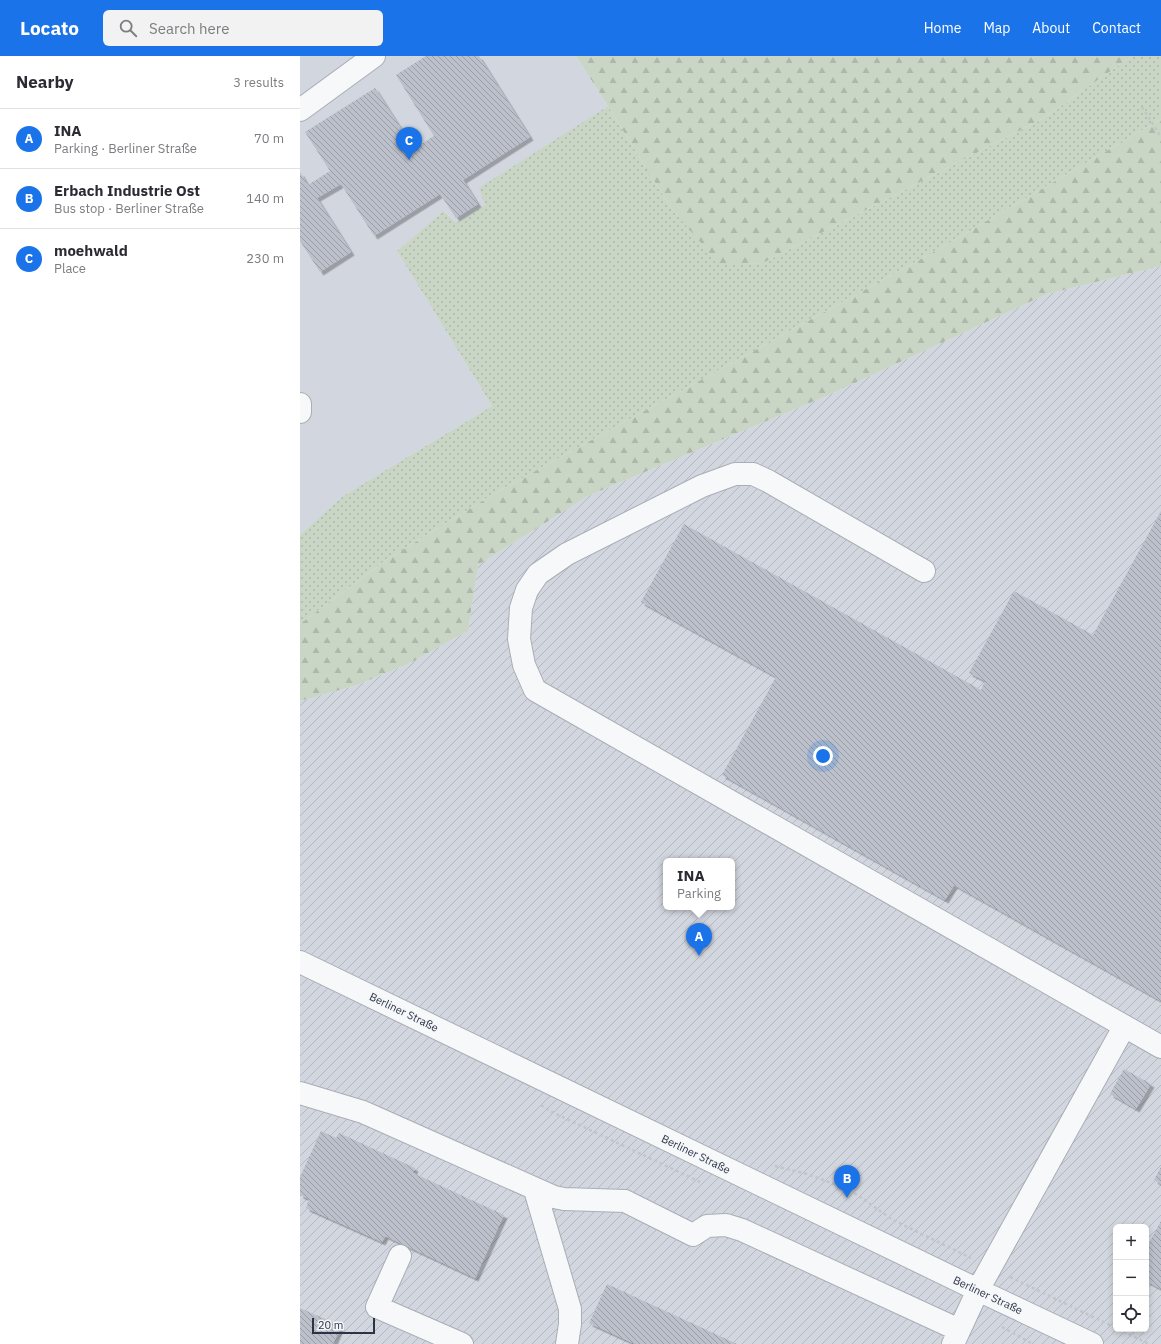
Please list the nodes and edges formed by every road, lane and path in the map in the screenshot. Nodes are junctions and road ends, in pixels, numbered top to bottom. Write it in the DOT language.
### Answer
graph roads {
  1 [pos="374,56"];
  2 [pos="1142,107"];
  3 [pos="300,110"];
  4 [pos="1161,137"];
  5 [pos="300,404"];
  6 [pos="300,412"];
  7 [pos="924,571"];
  8 [pos="300,962"];
  9 [pos="1124,1027"];
  10 [pos="1161,1047"];
  11 [pos="300,1093"];
  12 [pos="774,1166"];
  13 [pos="535,1190"];
  14 [pos="400,1256"];
  15 [pos="991,1268"];
  16 [pos="978,1290"];
  17 [pos="1113,1327"];
  18 [pos="1123,1332"];
  19 [pos="956,1337"];
  20 [pos="462,1344"];
  21 [pos="567,1344"];
  22 [pos="1092,1344"];
  23 [pos="1149,1344"];
  1 -- 3 [label="street"];
  2 -- 4 [label="path"];
  5 -- 6 [label="street"];
  7 -- 9 [label="street"];
  8 -- 16 [label="street, Berliner Straße"];
  9 -- 10 [label="street"];
  9 -- 15 [label="street"];
  11 -- 13 [label="street"];
  12 -- 15 [label="path"];
  13 -- 19 [label="street"];
  13 -- 21 [label="street"];
  14 -- 20 [label="street"];
  15 -- 16 [label="street"];
  15 -- 17 [label="path"];
  16 -- 19 [label="street"];
  16 -- 22 [label="street, Berliner Straße"];
  18 -- 23 [label="path"];
}
